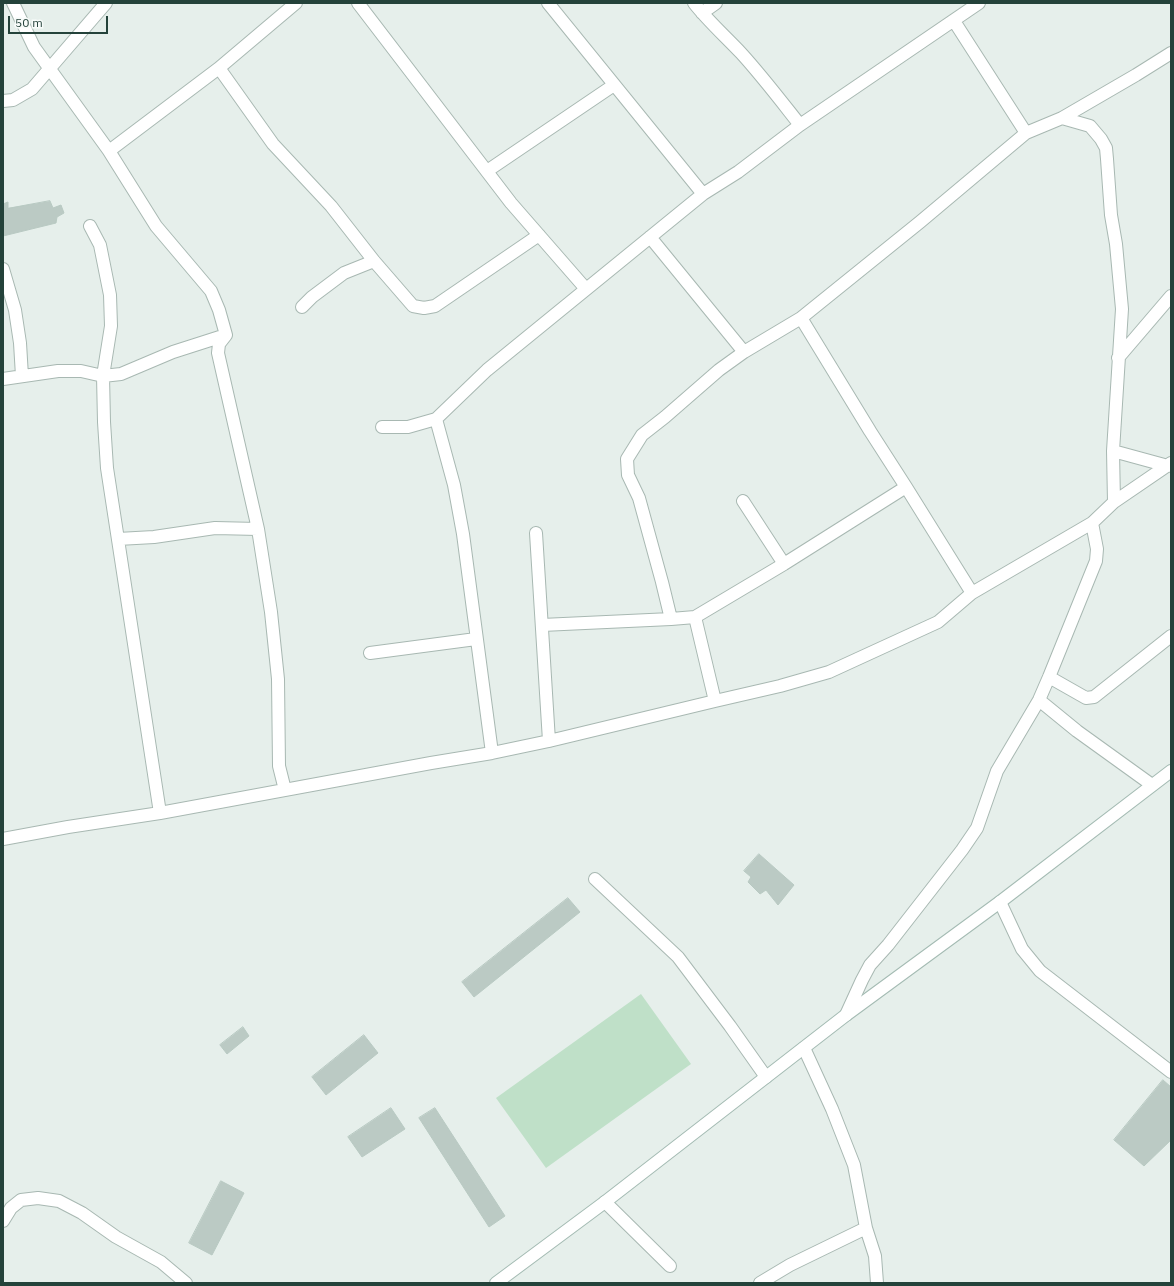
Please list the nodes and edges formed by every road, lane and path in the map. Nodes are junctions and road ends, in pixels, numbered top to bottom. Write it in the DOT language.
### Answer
graph roads {
  1 [pos="13,3"];
  2 [pos="106,3"];
  3 [pos="296,3"];
  4 [pos="358,3"];
  5 [pos="548,3"];
  6 [pos="694,3"];
  7 [pos="716,3"];
  8 [pos="979,3"];
  9 [pos="702,13"];
  10 [pos="954,21"];
  11 [pos="1171,52"];
  12 [pos="50,67"];
  13 [pos="219,68"];
  14 [pos="614,85"];
  15 [pos="3,101"];
  16 [pos="1062,118"];
  17 [pos="800,125"];
  18 [pos="1026,133"];
  19 [pos="109,152"];
  20 [pos="487,171"];
  21 [pos="703,194"];
  22 [pos="90,226"];
  23 [pos="538,234"];
  24 [pos="650,237"];
  25 [pos="374,261"];
  26 [pos="3,269"];
  27 [pos="586,289"];
  28 [pos="1171,296"];
  29 [pos="302,307"];
  30 [pos="801,318"];
  31 [pos="226,334"];
  32 [pos="744,352"];
  33 [pos="1118,358"];
  34 [pos="22,376"];
  35 [pos="103,376"];
  36 [pos="3,379"];
  37 [pos="436,419"];
  38 [pos="382,427"];
  39 [pos="1113,451"];
  40 [pos="1170,465"];
  41 [pos="906,487"];
  42 [pos="743,501"];
  43 [pos="1114,502"];
  44 [pos="1092,523"];
  45 [pos="258,529"];
  46 [pos="536,533"];
  47 [pos="118,539"];
  48 [pos="784,564"];
  49 [pos="972,593"];
  50 [pos="695,617"];
  51 [pos="671,619"];
  52 [pos="542,625"];
  53 [pos="1171,636"];
  54 [pos="476,639"];
  55 [pos="370,653"];
  56 [pos="1049,677"];
  57 [pos="1039,700"];
  58 [pos="715,701"];
  59 [pos="549,741"];
  60 [pos="492,753"];
  61 [pos="1171,771"];
  62 [pos="1152,785"];
  63 [pos="285,790"];
  64 [pos="160,813"];
  65 [pos="3,839"];
  66 [pos="595,879"];
  67 [pos="1000,902"];
  68 [pos="846,1015"];
  69 [pos="804,1048"];
  70 [pos="1171,1072"];
  71 [pos="766,1077"];
  72 [pos="604,1202"];
  73 [pos="3,1221"];
  74 [pos="866,1228"];
  75 [pos="670,1266"];
  76 [pos="186,1283"];
  77 [pos="496,1283"];
  78 [pos="760,1283"];
  79 [pos="877,1283"];
  1 -- 12 [label="street"];
  2 -- 12 [label="street"];
  3 -- 13 [label="street"];
  4 -- 20 [label="street"];
  5 -- 14 [label="street"];
  6 -- 9 [label="street"];
  7 -- 9 [label="street"];
  8 -- 10 [label="street"];
  9 -- 17 [label="street"];
  10 -- 17 [label="street"];
  10 -- 18 [label="street"];
  11 -- 16 [label="street"];
  12 -- 15 [label="street"];
  12 -- 19 [label="street"];
  13 -- 19 [label="street"];
  13 -- 25 [label="street"];
  14 -- 20 [label="street"];
  14 -- 21 [label="street"];
  16 -- 18 [label="street"];
  16 -- 33 [label="street"];
  17 -- 21 [label="street"];
  18 -- 30 [label="street"];
  19 -- 31 [label="street"];
  20 -- 23 [label="street"];
  21 -- 24 [label="street"];
  22 -- 35 [label="street"];
  23 -- 25 [label="street"];
  23 -- 27 [label="street"];
  24 -- 27 [label="street"];
  24 -- 32 [label="street"];
  25 -- 29 [label="street"];
  26 -- 34 [label="street"];
  27 -- 37 [label="street"];
  28 -- 33 [label="street"];
  30 -- 32 [label="street"];
  30 -- 41 [label="street"];
  31 -- 35 [label="street"];
  31 -- 45 [label="street"];
  32 -- 51 [label="street"];
  33 -- 39 [label="street"];
  34 -- 35 [label="street"];
  34 -- 36 [label="street"];
  35 -- 47 [label="street"];
  37 -- 38 [label="street"];
  37 -- 54 [label="street"];
  39 -- 40 [label="street"];
  39 -- 43 [label="street"];
  40 -- 43 [label="street"];
  41 -- 48 [label="street"];
  41 -- 49 [label="street"];
  42 -- 48 [label="street"];
  43 -- 44 [label="street"];
  44 -- 49 [label="street"];
  44 -- 56 [label="street"];
  45 -- 47 [label="street"];
  45 -- 63 [label="street"];
  46 -- 52 [label="street"];
  47 -- 64 [label="street"];
  48 -- 50 [label="street"];
  49 -- 58 [label="street"];
  50 -- 51 [label="street"];
  50 -- 58 [label="street"];
  51 -- 52 [label="street"];
  52 -- 59 [label="street"];
  53 -- 56 [label="street"];
  54 -- 55 [label="street"];
  54 -- 60 [label="street"];
  56 -- 57 [label="street"];
  57 -- 62 [label="street"];
  57 -- 68 [label="street"];
  58 -- 59 [label="street"];
  59 -- 60 [label="street"];
  60 -- 63 [label="street"];
  61 -- 62 [label="street"];
  62 -- 67 [label="street"];
  63 -- 64 [label="street"];
  64 -- 65 [label="street"];
  66 -- 71 [label="street"];
  67 -- 68 [label="street"];
  67 -- 70 [label="street"];
  68 -- 69 [label="street"];
  69 -- 71 [label="street"];
  69 -- 74 [label="street"];
  71 -- 72 [label="street"];
  72 -- 75 [label="street"];
  72 -- 77 [label="street"];
  73 -- 76 [label="street"];
  74 -- 78 [label="street"];
  74 -- 79 [label="street"];
}
